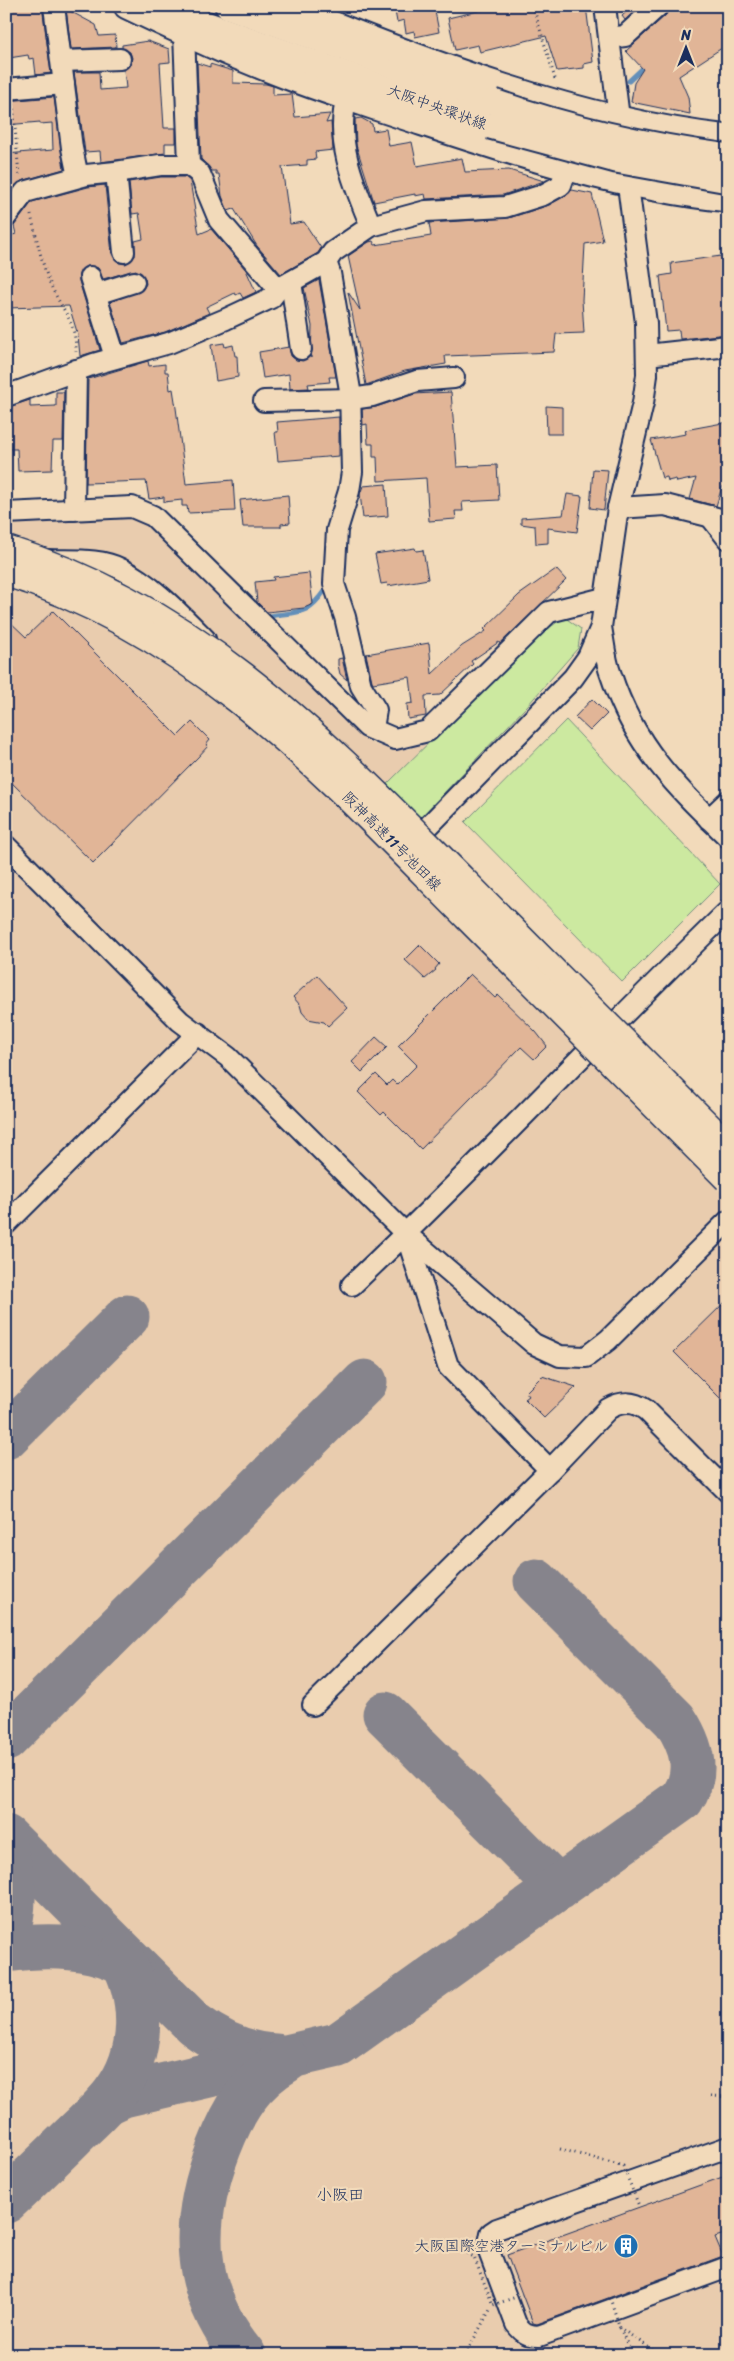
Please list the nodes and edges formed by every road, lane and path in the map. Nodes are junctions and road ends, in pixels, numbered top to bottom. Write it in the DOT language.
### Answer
graph roads {
  1 [pos="54,6"];
  2 [pos="127,6"];
  3 [pos="155,6"];
  4 [pos="228,6"];
  5 [pos="288,6"];
  6 [pos="533,6"];
  7 [pos="605,6"];
  8 [pos="658,6"];
  9 [pos="184,33"];
  10 [pos="609,38"];
  11 [pos="120,59"];
  12 [pos="62,61"];
  13 [pos="64,84"];
  14 [pos="8,89"];
  15 [pos="559,90"];
  16 [pos="347,98"];
  17 [pos="619,117"];
  18 [pos="728,138"];
  19 [pos="728,157"];
  20 [pos="189,165"];
  21 [pos="567,168"];
  22 [pos="116,172"];
  23 [pos="78,177"];
  24 [pos="728,180"];
  25 [pos="628,182"];
  26 [pos="25,192"];
  27 [pos="728,199"];
  28 [pos="6,217"];
  29 [pos="371,226"];
  30 [pos="124,252"];
  31 [pos="326,262"];
  32 [pos="134,282"];
  33 [pos="285,286"];
  34 [pos="728,346"];
  35 [pos="301,349"];
  36 [pos="654,354"];
  37 [pos="115,357"];
  38 [pos="76,370"];
  39 [pos="454,378"];
  40 [pos="6,396"];
  41 [pos="351,399"];
  42 [pos="264,400"];
  43 [pos="618,508"];
  44 [pos="74,510"];
  45 [pos="6,513"];
  46 [pos="719,518"];
  47 [pos="728,539"];
  48 [pos="6,550"];
  49 [pos="6,559"];
  50 [pos="6,572"];
  51 [pos="604,598"];
  52 [pos="601,627"];
  53 [pos="372,729"];
  54 [pos="728,801"];
  55 [pos="709,819"];
  56 [pos="728,837"];
  57 [pos="411,844"];
  58 [pos="6,846"];
  59 [pos="728,911"];
  60 [pos="198,1033"];
  61 [pos="602,1035"];
  62 [pos="728,1147"];
  63 [pos="728,1160"];
  64 [pos="728,1178"];
  65 [pos="728,1221"];
  66 [pos="6,1224"];
  67 [pos="406,1234"];
  68 [pos="352,1285"];
  69 [pos="550,1470"];
  70 [pos="728,1492"];
  71 [pos="313,1705"];
  72 [pos="711,2096"];
  73 [pos="728,2097"];
  74 [pos="728,2147"];
  75 [pos="560,2149"];
  76 [pos="639,2206"];
  77 [pos="458,2249"];
  78 [pos="728,2267"];
  79 [pos="522,2295"];
  80 [pos="610,2298"];
  81 [pos="493,2306"];
  82 [pos="620,2328"];
  83 [pos="465,2355"];
  84 [pos="632,2355"];
  85 [pos="660,2355"];
  1 -- 12 [label="street"];
  2 -- 9 [label="main road"];
  3 -- 24 [label="main road, 大阪中央環状線, bridge"];
  4 -- 19 [label="main road, 大阪中央環状線, bridge"];
  5 -- 17 [label="main road"];
  6 -- 15 [label="path"];
  7 -- 10 [label="street"];
  8 -- 10 [label="street"];
  9 -- 16 [label="main road"];
  9 -- 20 [label="street"];
  10 -- 17 [label="street"];
  11 -- 12 [label="street"];
  12 -- 13 [label="street"];
  13 -- 14 [label="street"];
  13 -- 23 [label="street"];
  14 -- 26 [label="path"];
  16 -- 21 [label="main road"];
  16 -- 29 [label="street"];
  17 -- 18 [label="main road"];
  17 -- 25 [label="street"];
  20 -- 22 [label="street"];
  20 -- 33 [label="street"];
  21 -- 25 [label="main road"];
  21 -- 29 [label="street"];
  22 -- 23 [label="street"];
  22 -- 30 [label="street"];
  23 -- 26 [label="street"];
  25 -- 27 [label="main road"];
  25 -- 36 [label="street"];
  26 -- 28 [label="street"];
  26 -- 38 [label="path"];
  29 -- 31 [label="street"];
  31 -- 33 [label="street"];
  31 -- 41 [label="street"];
  32 -- 37 [label="street"];
  33 -- 35 [label="street"];
  33 -- 37 [label="street"];
  34 -- 36 [label="street"];
  36 -- 43 [label="street"];
  37 -- 38 [label="street"];
  38 -- 40 [label="street"];
  38 -- 44 [label="street"];
  39 -- 41 [label="street"];
  41 -- 42 [label="street"];
  41 -- 53 [label="street"];
  43 -- 46 [label="street"];
  43 -- 51 [label="street"];
  44 -- 45 [label="street"];
  44 -- 53 [label="street"];
  46 -- 47 [label="street"];
  48 -- 62 [label="highway, 阪神高速11号池田線, bridge"];
  49 -- 57 [label="street"];
  50 -- 64 [label="highway, 阪神高速11号池田線, bridge"];
  51 -- 52 [label="street"];
  51 -- 53 [label="street"];
  52 -- 55 [label="street"];
  52 -- 57 [label="street"];
  54 -- 55 [label="street"];
  55 -- 56 [label="street"];
  57 -- 61 [label="street"];
  58 -- 60 [label="street"];
  59 -- 61 [label="street"];
  60 -- 66 [label="street"];
  60 -- 67 [label="street"];
  61 -- 63 [label="street"];
  61 -- 67 [label="street"];
  65 -- 67 [label="street"];
  67 -- 68 [label="street"];
  67 -- 69 [label="street"];
  69 -- 70 [label="street"];
  69 -- 71 [label="street"];
  72 -- 73 [label="path"];
  74 -- 78 [label="street"];
  75 -- 76 [label="path, bridge"];
  77 -- 81 [label="path, bridge"];
  79 -- 81 [label="path, bridge"];
  80 -- 82 [label="path, bridge"];
  81 -- 83 [label="path"];
  82 -- 84 [label="path"];
  82 -- 85 [label="path, bridge"];
}
